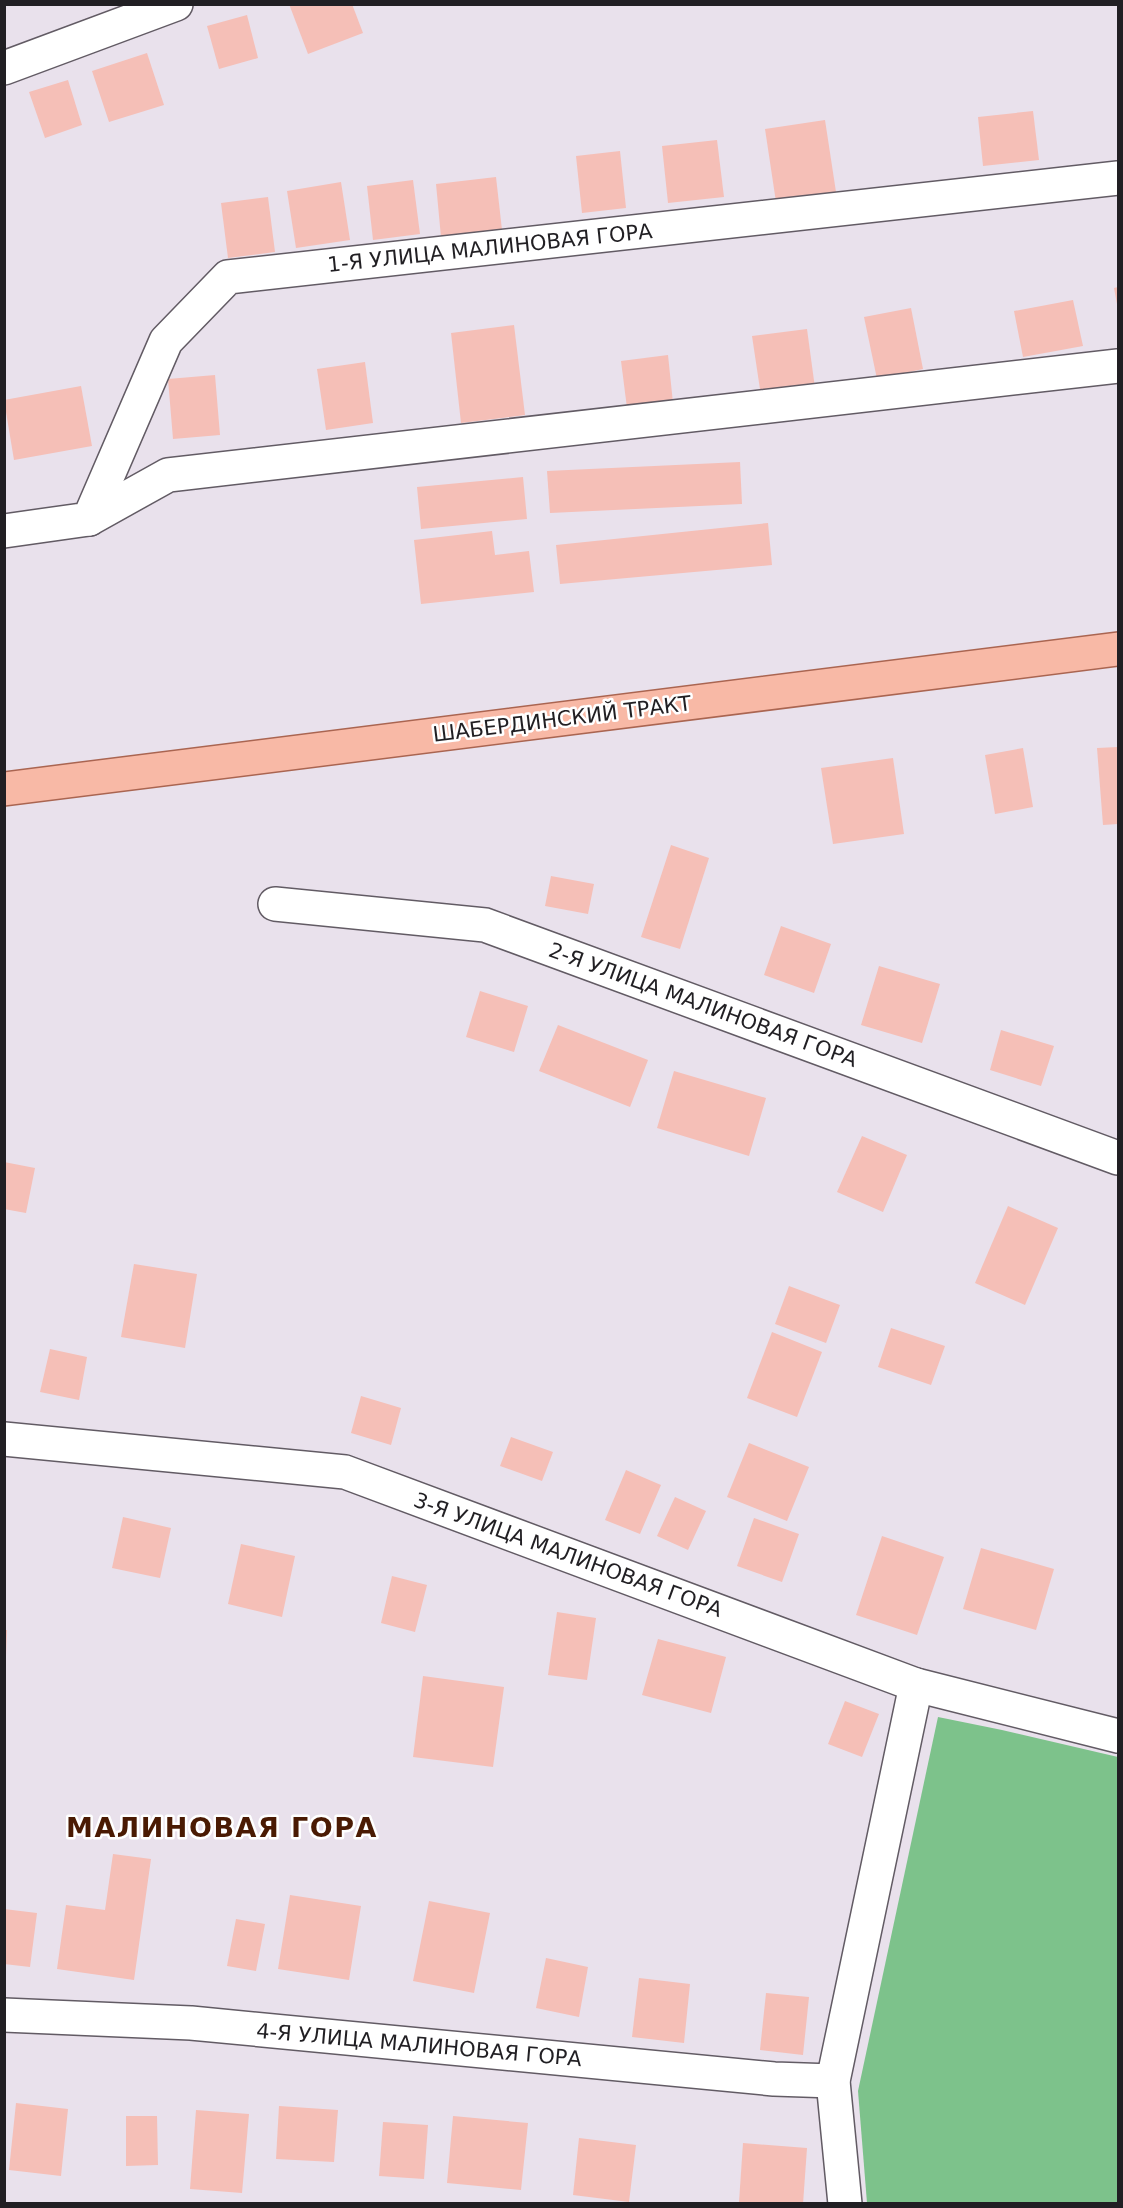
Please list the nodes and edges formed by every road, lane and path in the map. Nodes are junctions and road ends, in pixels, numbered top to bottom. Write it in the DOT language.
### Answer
graph roads {
  1 [pos="176,4"];
  2 [pos="4,68"];
  3 [pos="1119,178"];
  4 [pos="1119,366"];
  5 [pos="89,519"];
  6 [pos="4,531"];
  7 [pos="1119,649"];
  8 [pos="4,789"];
  9 [pos="276,904"];
  10 [pos="1119,1158"];
  11 [pos="4,1439"];
  12 [pos="916,1685"];
  13 [pos="1119,1736"];
  14 [pos="4,2014"];
  15 [pos="833,2081"];
  16 [pos="845,2204"];
  1 -- 2 [label="street"];
  3 -- 5 [label="street, 1-Я УЛИЦА МАЛИНОВАЯ ГОРА"];
  4 -- 5 [label="street"];
  5 -- 6 [label="street"];
  7 -- 8 [label="main road, ШАБЕРДИНСКИЙ ТРАКТ"];
  9 -- 10 [label="street, 2-Я УЛИЦА МАЛИНОВАЯ ГОРА"];
  11 -- 12 [label="street, 3-Я УЛИЦА МАЛИНОВАЯ ГОРА"];
  12 -- 13 [label="street, 3-Я УЛИЦА МАЛИНОВАЯ ГОРА"];
  12 -- 15 [label="street"];
  14 -- 15 [label="street, 4-Я УЛИЦА МАЛИНОВАЯ ГОРА"];
  15 -- 16 [label="street"];
}
